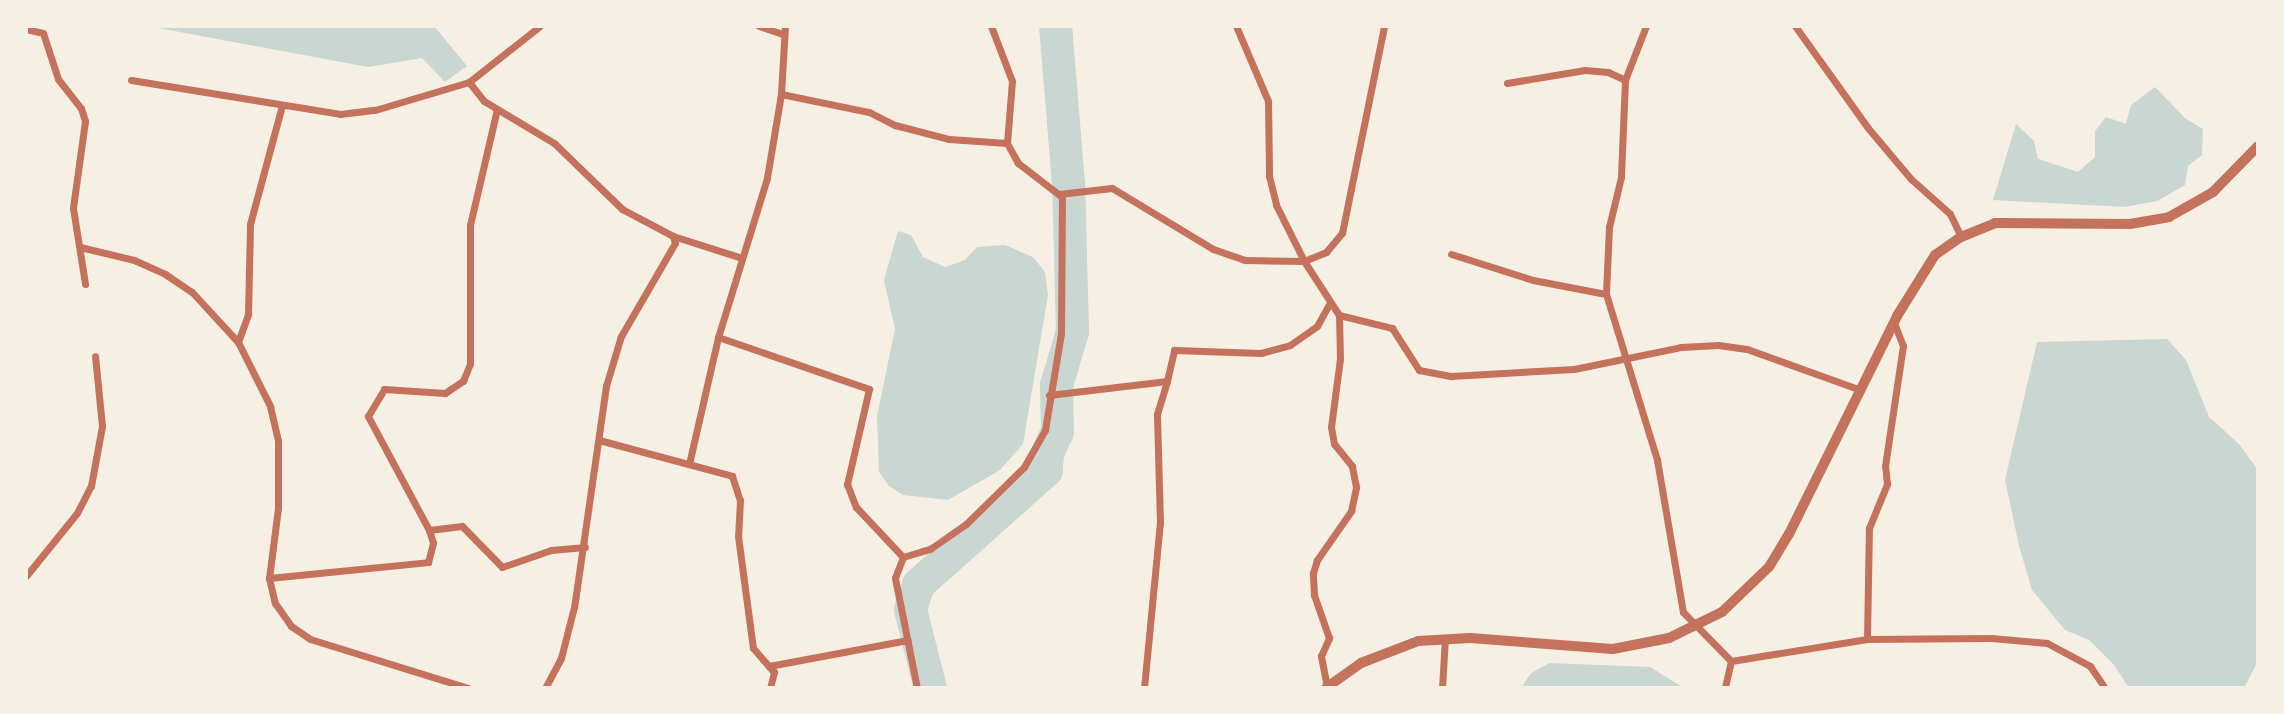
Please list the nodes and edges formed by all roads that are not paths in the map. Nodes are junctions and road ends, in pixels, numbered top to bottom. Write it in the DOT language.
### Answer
graph roads {
  1 [pos="540,26"];
  2 [pos="759,26"];
  3 [pos="991,26"];
  4 [pos="1236,26"];
  5 [pos="1384,26"];
  6 [pos="1646,26"];
  7 [pos="1795,26"];
  8 [pos="26,29"];
  9 [pos="41,30"];
  10 [pos="784,30"];
  11 [pos="131,80"];
  12 [pos="1625,80"];
  13 [pos="469,82"];
  14 [pos="1507,83"];
  15 [pos="780,94"];
  16 [pos="282,104"];
  17 [pos="497,109"];
  18 [pos="1007,143"];
  19 [pos="2258,146"];
  20 [pos="1060,194"];
  21 [pos="673,236"];
  22 [pos="1961,237"];
  23 [pos="80,247"];
  24 [pos="1451,254"];
  25 [pos="742,258"];
  26 [pos="1304,261"];
  27 [pos="85,284"];
  28 [pos="1606,294"];
  29 [pos="1329,304"];
  30 [pos="1339,315"];
  31 [pos="1894,324"];
  32 [pos="718,337"];
  33 [pos="238,342"];
  34 [pos="95,356"];
  35 [pos="1628,360"];
  36 [pos="1167,381"];
  37 [pos="1861,390"];
  38 [pos="1050,395"];
  39 [pos="600,440"];
  40 [pos="689,464"];
  41 [pos="429,530"];
  42 [pos="585,547"];
  43 [pos="903,557"];
  44 [pos="26,576"];
  45 [pos="269,578"];
  46 [pos="1699,625"];
  47 [pos="1444,638"];
  48 [pos="1867,639"];
  49 [pos="908,640"];
  50 [pos="1731,661"];
  51 [pos="769,666"];
  52 [pos="1327,687"];
  53 [pos="468,688"];
  54 [pos="545,688"];
  55 [pos="770,688"];
  56 [pos="917,688"];
  57 [pos="1144,688"];
  58 [pos="1442,688"];
  59 [pos="1726,688"];
  60 [pos="2105,688"];
  1 -- 13 [label="street"];
  2 -- 10 [label="street"];
  3 -- 18 [label="street"];
  4 -- 26 [label="street"];
  5 -- 26 [label="street"];
  6 -- 12 [label="street"];
  7 -- 22 [label="street"];
  8 -- 9 [label="street"];
  9 -- 23 [label="street"];
  10 -- 15 [label="street"];
  11 -- 16 [label="street"];
  12 -- 14 [label="street"];
  12 -- 28 [label="street"];
  13 -- 16 [label="street"];
  13 -- 17 [label="street"];
  15 -- 18 [label="street"];
  15 -- 25 [label="street"];
  16 -- 33 [label="street"];
  17 -- 21 [label="street"];
  17 -- 41 [label="street"];
  18 -- 20 [label="street"];
  19 -- 22 [label="street"];
  20 -- 26 [label="street"];
  20 -- 38 [label="street"];
  21 -- 25 [label="street"];
  21 -- 39 [label="street"];
  22 -- 31 [label="street"];
  23 -- 27 [label="street"];
  23 -- 33 [label="street"];
  24 -- 28 [label="street"];
  25 -- 32 [label="street"];
  26 -- 29 [label="street"];
  28 -- 35 [label="street"];
  29 -- 30 [label="street"];
  29 -- 36 [label="street"];
  30 -- 35 [label="street"];
  30 -- 52 [label="street"];
  31 -- 37 [label="street"];
  31 -- 48 [label="street"];
  32 -- 40 [label="street"];
  32 -- 43 [label="street"];
  33 -- 45 [label="street"];
  34 -- 44 [label="street"];
  35 -- 37 [label="street"];
  35 -- 46 [label="street"];
  36 -- 38 [label="street"];
  36 -- 57 [label="street"];
  37 -- 46 [label="street"];
  38 -- 43 [label="street"];
  39 -- 40 [label="street"];
  39 -- 42 [label="street"];
  40 -- 51 [label="street"];
  41 -- 42 [label="street"];
  41 -- 45 [label="street"];
  42 -- 54 [label="street"];
  43 -- 49 [label="street"];
  45 -- 53 [label="street"];
  46 -- 47 [label="street"];
  46 -- 50 [label="street"];
  47 -- 52 [label="street"];
  47 -- 58 [label="street"];
  48 -- 50 [label="street"];
  48 -- 60 [label="street"];
  49 -- 51 [label="street"];
  49 -- 56 [label="street"];
  50 -- 59 [label="street"];
  51 -- 55 [label="street"];
}
